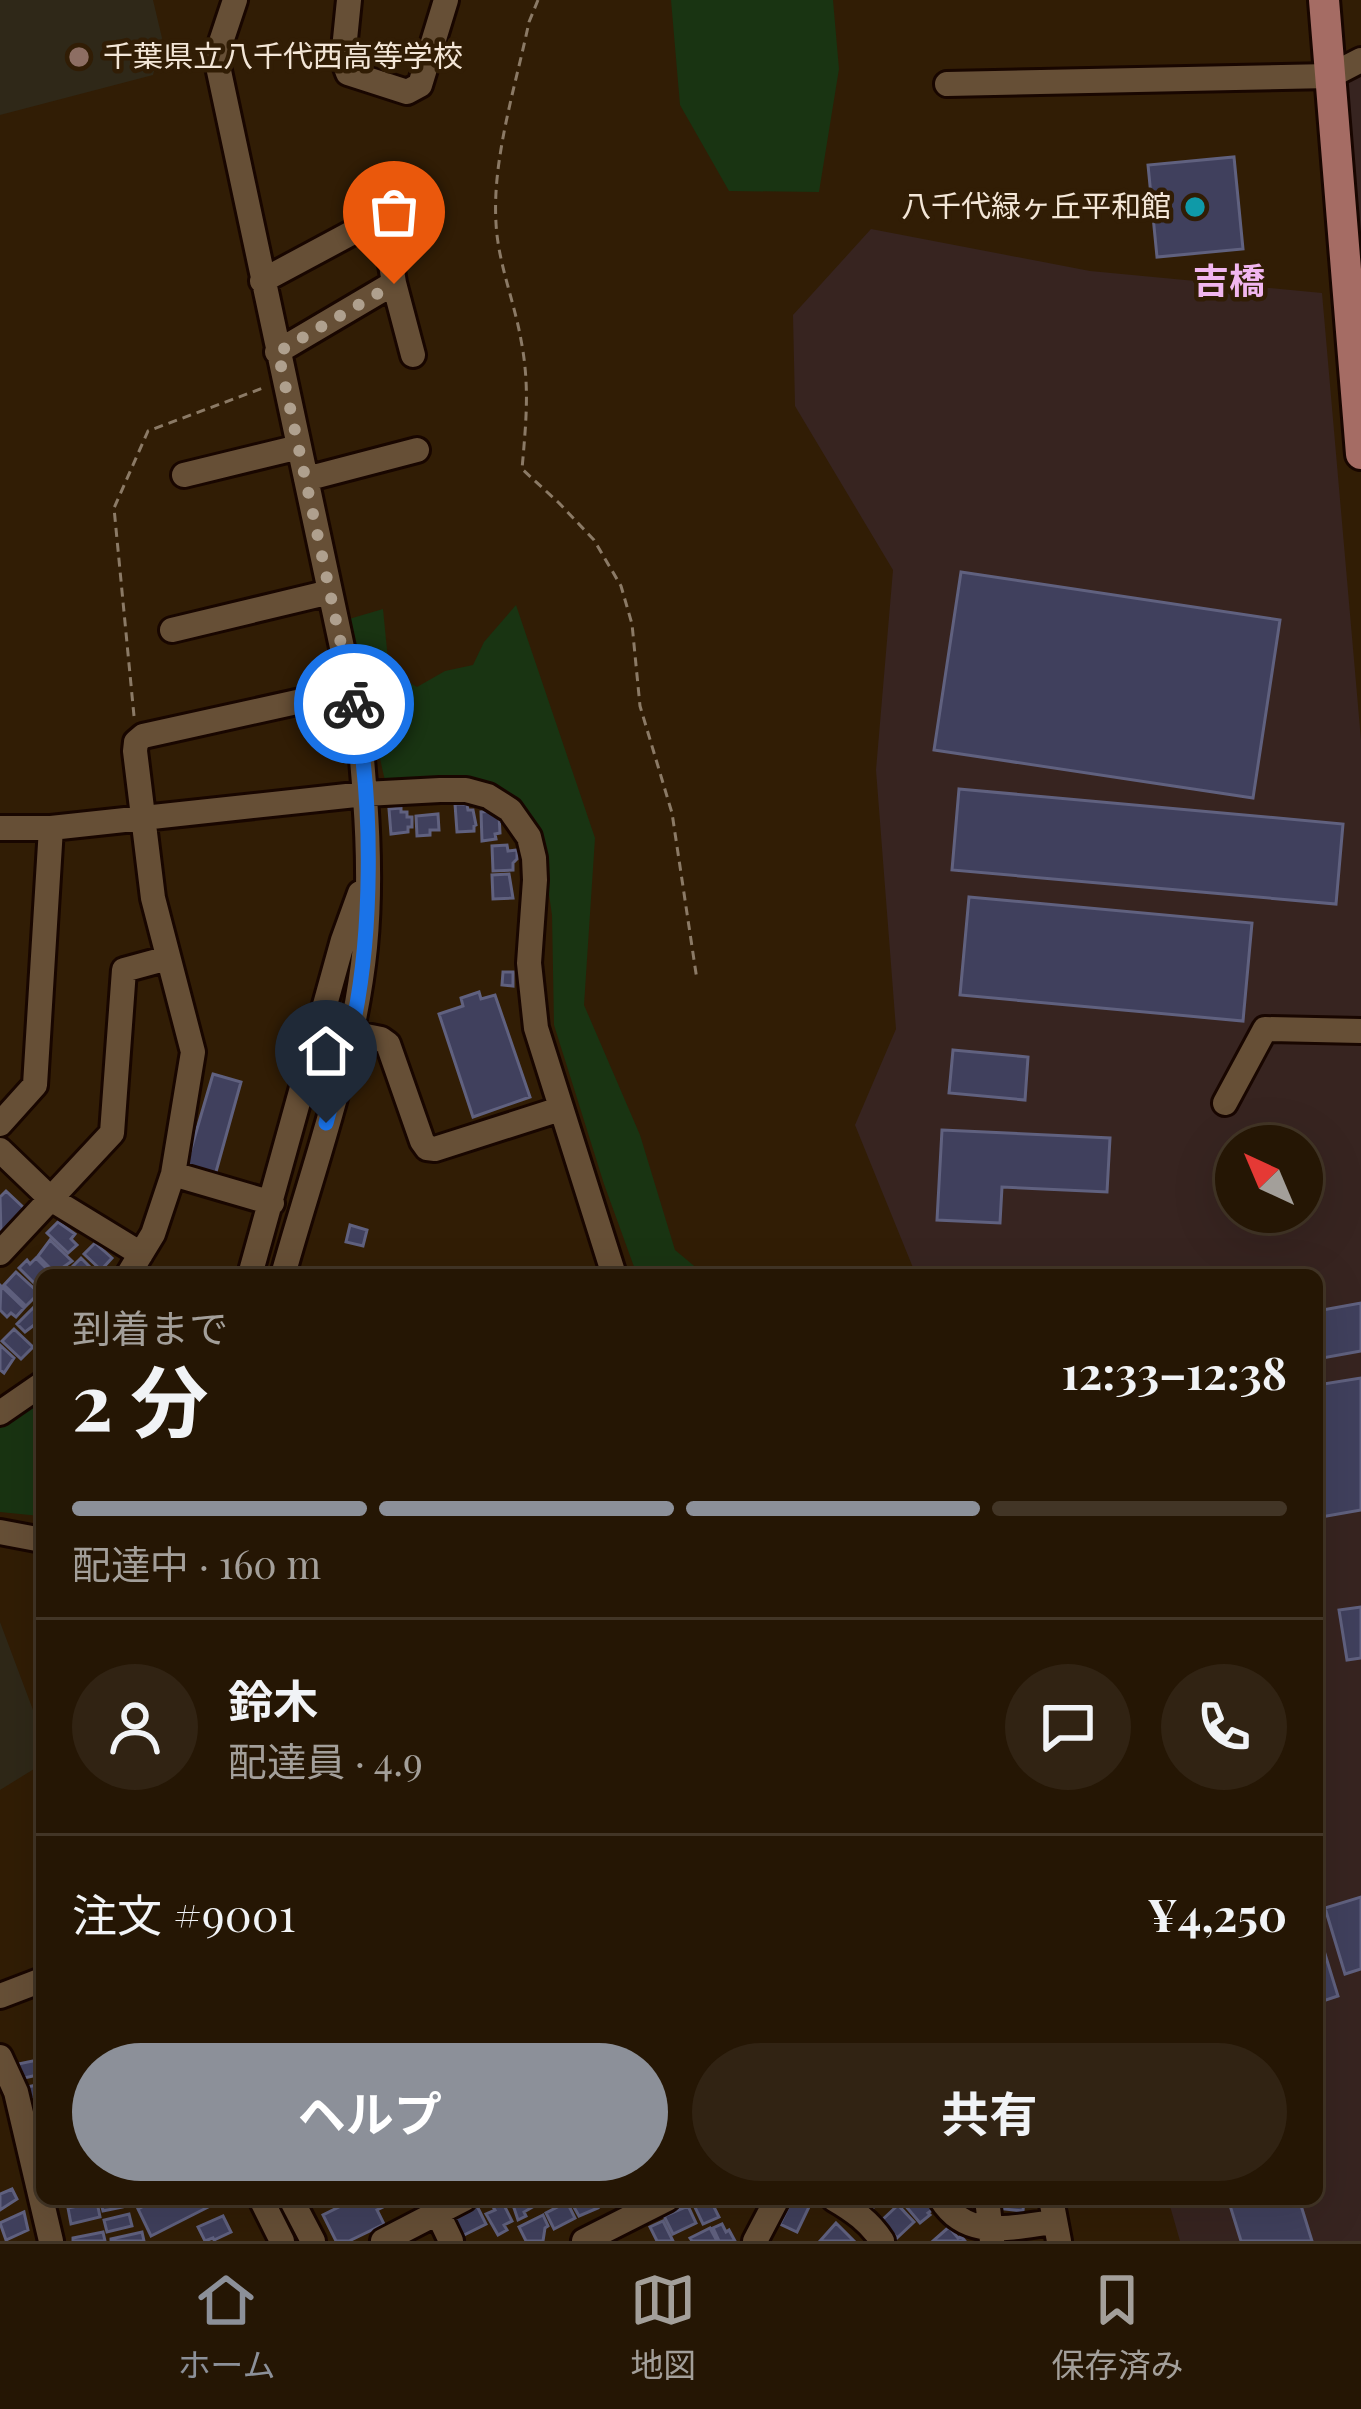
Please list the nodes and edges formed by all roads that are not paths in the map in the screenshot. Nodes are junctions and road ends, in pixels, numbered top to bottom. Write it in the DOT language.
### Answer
graph roads {
  1 [pos="235,0"];
  2 [pos="349,0"];
  3 [pos="446,0"];
  4 [pos="1324,0"];
  5 [pos="1361,60"];
  6 [pos="1330,76"];
  7 [pos="947,85"];
  8 [pos="262,281"];
  9 [pos="394,284"];
  10 [pos="278,352"];
  11 [pos="413,355"];
  12 [pos="298,447"];
  13 [pos="417,450"];
  14 [pos="1361,454"];
  15 [pos="184,476"];
  16 [pos="306,479"];
  17 [pos="330,592"];
  18 [pos="172,630"];
  19 [pos="351,690"];
  20 [pos="365,794"];
  21 [pos="143,820"];
  22 [pos="0,828"];
  23 [pos="52,828"];
  24 [pos="367,874"];
  25 [pos="168,958"];
  26 [pos="1361,1031"];
  27 [pos="351,1033"];
  28 [pos="1225,1103"];
  29 [pos="560,1108"];
  30 [pos="0,1124"];
  31 [pos="0,1150"];
  32 [pos="173,1174"];
  33 [pos="51,1199"];
  34 [pos="272,1203"];
  35 [pos="0,1253"];
  36 [pos="135,1265"];
  37 [pos="252,1269"];
  38 [pos="286,1269"];
  39 [pos="612,1269"];
  40 [pos="36,1388"];
  41 [pos="0,1413"];
  42 [pos="0,1532"];
  43 [pos="36,1539"];
  44 [pos="36,1982"];
  45 [pos="0,1996"];
  46 [pos="0,2056"];
  47 [pos="36,2177"];
  48 [pos="43,2205"];
  49 [pos="264,2205"];
  50 [pos="294,2205"];
  51 [pos="656,2205"];
  52 [pos="774,2205"];
  53 [pos="843,2205"];
  54 [pos="946,2205"];
  55 [pos="988,2205"];
  56 [pos="434,2206"];
  57 [pos="1055,2220"];
  58 [pos="991,2235"];
  59 [pos="51,2241"];
  60 [pos="282,2241"];
  61 [pos="313,2241"];
  62 [pos="383,2241"];
  63 [pos="452,2241"];
  64 [pos="584,2241"];
  65 [pos="755,2241"];
  66 [pos="882,2241"];
  1 -- 8 [label="street"];
  2 -- 3 [label="street"];
  4 -- 6 [label="main road"];
  5 -- 6 [label="street"];
  6 -- 7 [label="street"];
  6 -- 14 [label="main road"];
  8 -- 9 [label="street"];
  8 -- 10 [label="street"];
  9 -- 10 [label="street"];
  9 -- 11 [label="street"];
  10 -- 12 [label="street"];
  12 -- 15 [label="street"];
  12 -- 16 [label="street"];
  13 -- 16 [label="street"];
  16 -- 17 [label="street"];
  17 -- 18 [label="street"];
  17 -- 19 [label="street"];
  19 -- 20 [label="street"];
  19 -- 21 [label="street"];
  20 -- 21 [label="street"];
  20 -- 24 [label="street"];
  20 -- 29 [label="street"];
  21 -- 23 [label="street"];
  21 -- 25 [label="street"];
  22 -- 23 [label="street"];
  23 -- 30 [label="street"];
  24 -- 27 [label="street"];
  24 -- 34 [label="street"];
  25 -- 32 [label="street"];
  25 -- 33 [label="street"];
  26 -- 28 [label="street"];
  27 -- 29 [label="street"];
  27 -- 38 [label="street"];
  29 -- 39 [label="street"];
  31 -- 33 [label="street"];
  32 -- 34 [label="street"];
  32 -- 36 [label="street"];
  33 -- 35 [label="street"];
  33 -- 36 [label="street"];
  34 -- 37 [label="street"];
  40 -- 41 [label="street"];
  42 -- 43 [label="street"];
  44 -- 45 [label="street"];
  46 -- 47 [label="street"];
  48 -- 59 [label="street"];
  49 -- 60 [label="street"];
  50 -- 61 [label="street"];
  51 -- 64 [label="street"];
  52 -- 65 [label="street"];
  53 -- 66 [label="street"];
  54 -- 58 [label="street"];
  55 -- 58 [label="street"];
  56 -- 62 [label="street"];
  56 -- 63 [label="street"];
  57 -- 58 [label="street"];
}
